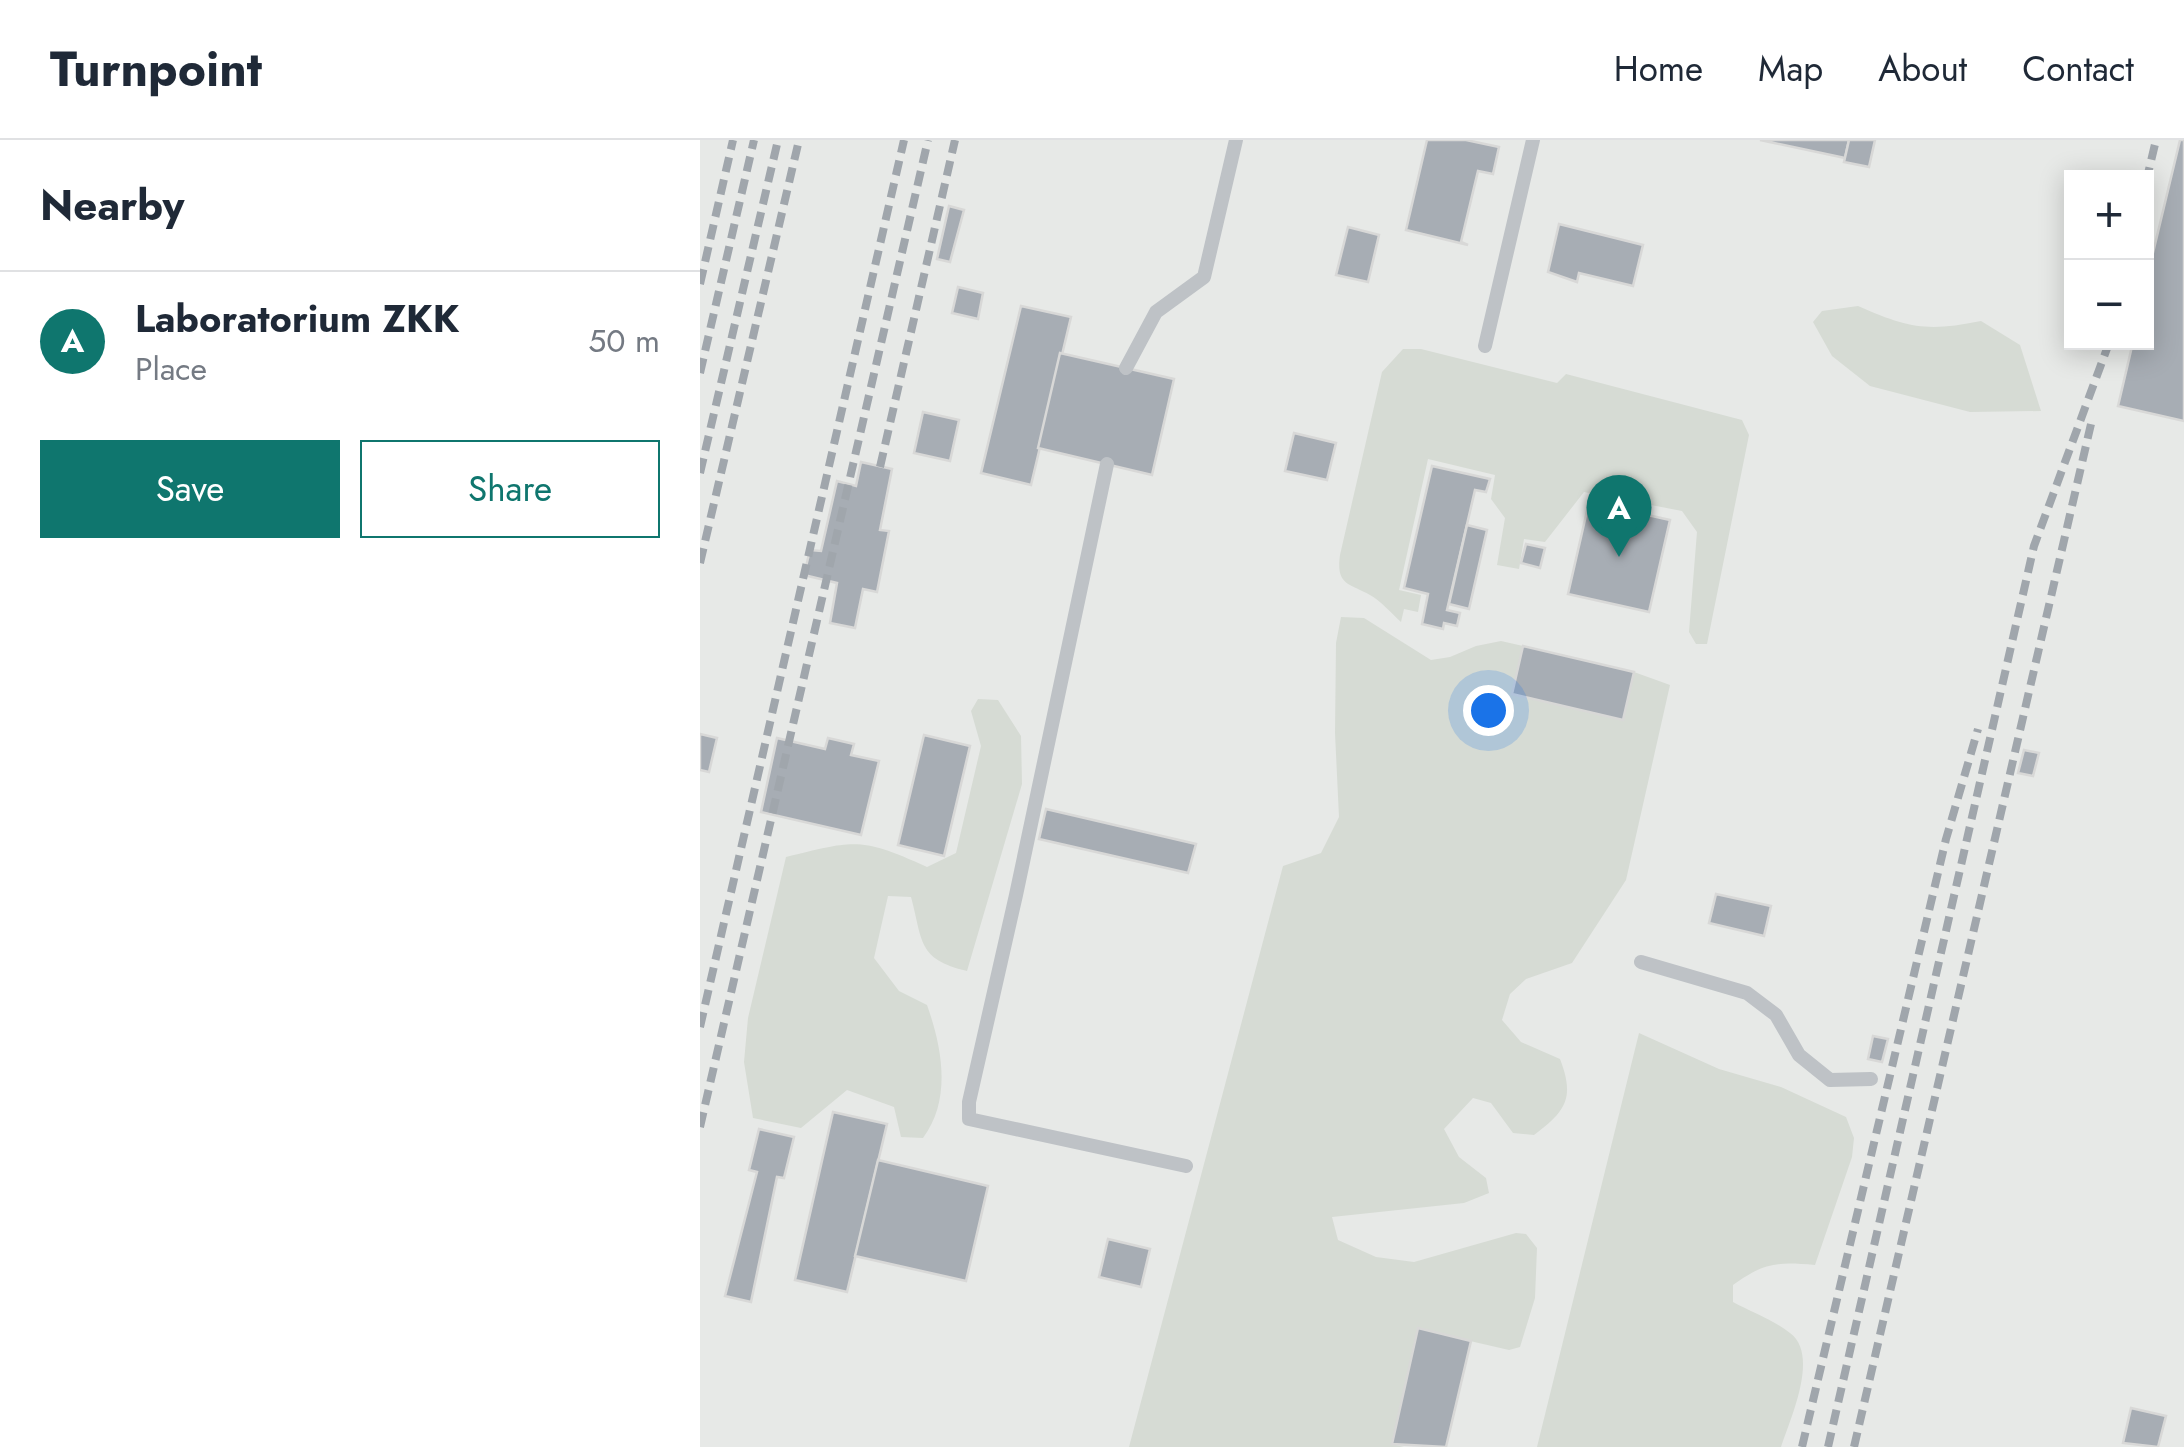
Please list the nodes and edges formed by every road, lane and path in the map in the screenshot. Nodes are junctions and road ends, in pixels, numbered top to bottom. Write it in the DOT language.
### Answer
graph roads {
  1 [pos="1236,140"];
  2 [pos="1532,140"];
  3 [pos="1485,346"];
  4 [pos="1126,368"];
  5 [pos="1107,464"];
  6 [pos="1641,962"];
  7 [pos="1871,1079"];
  8 [pos="1186,1166"];
  1 -- 4 [label="lane"];
  2 -- 3 [label="lane"];
  5 -- 8 [label="lane"];
  6 -- 7 [label="lane"];
}
